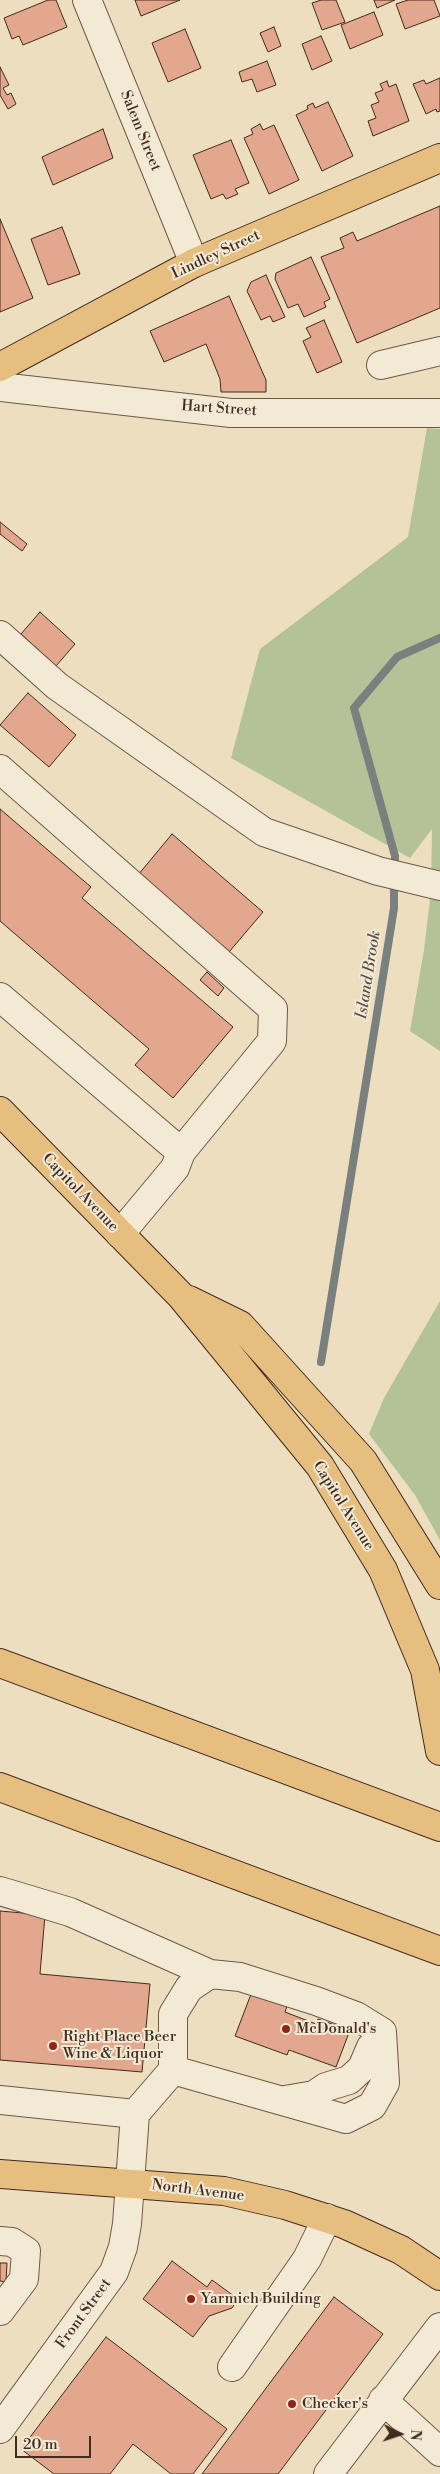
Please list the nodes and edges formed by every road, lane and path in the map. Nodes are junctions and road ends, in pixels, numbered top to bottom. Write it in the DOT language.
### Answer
graph roads {
  1 [pos="87,0"];
  2 [pos="440,158"];
  3 [pos="194,263"];
  4 [pos="440,351"];
  5 [pos="381,365"];
  6 [pos="0,367"];
  7 [pos="0,387"];
  8 [pos="440,413"];
  9 [pos="0,635"];
  10 [pos="0,769"];
  11 [pos="440,886"];
  12 [pos="0,997"];
  13 [pos="0,1110"];
  14 [pos="181,1152"];
  15 [pos="120,1234"];
  16 [pos="181,1296"];
  17 [pos="440,1585"];
  18 [pos="0,1663"];
  19 [pos="440,1751"];
  20 [pos="0,1787"];
  21 [pos="440,1826"];
  22 [pos="0,1890"];
  23 [pos="440,1951"];
  24 [pos="210,1974"];
  25 [pos="316,2001"];
  26 [pos="173,2070"];
  27 [pos="0,2100"];
  28 [pos="284,2100"];
  29 [pos="134,2114"];
  30 [pos="0,2174"];
  31 [pos="130,2184"];
  32 [pos="327,2218"];
  33 [pos="0,2241"];
  34 [pos="440,2276"];
  35 [pos="0,2311"];
  36 [pos="440,2327"];
  37 [pos="232,2367"];
  38 [pos="383,2400"];
  39 [pos="0,2429"];
  40 [pos="438,2447"];
  41 [pos="328,2474"];
  1 -- 3 [label="street, Salem Street"];
  2 -- 3 [label="main road, Lindley Street"];
  3 -- 6 [label="main road, Lindley Street"];
  4 -- 5 [label="street"];
  7 -- 8 [label="street, Hart Street"];
  9 -- 11 [label="street"];
  10 -- 14 [label="street"];
  12 -- 14 [label="street"];
  13 -- 15 [label="main road, Capitol Avenue"];
  14 -- 15 [label="street"];
  15 -- 16 [label="main road, Capitol Avenue"];
  16 -- 17 [label="main road, Capitol Avenue"];
  16 -- 19 [label="main road, Capitol Avenue"];
  18 -- 21 [label="main road"];
  20 -- 23 [label="main road"];
  22 -- 24 [label="street"];
  24 -- 25 [label="street"];
  24 -- 26 [label="street"];
  25 -- 28 [label="street"];
  25 -- 28 [label="street"];
  26 -- 28 [label="street"];
  26 -- 29 [label="street"];
  27 -- 29 [label="street"];
  29 -- 31 [label="street, Front Street"];
  30 -- 31 [label="main road, North Avenue"];
  31 -- 32 [label="main road, North Avenue"];
  31 -- 39 [label="street, Front Street"];
  32 -- 34 [label="main road, North Avenue"];
  32 -- 37 [label="street"];
  33 -- 35 [label="street"];
  36 -- 38 [label="street"];
  38 -- 40 [label="street"];
  38 -- 41 [label="street"];
}
